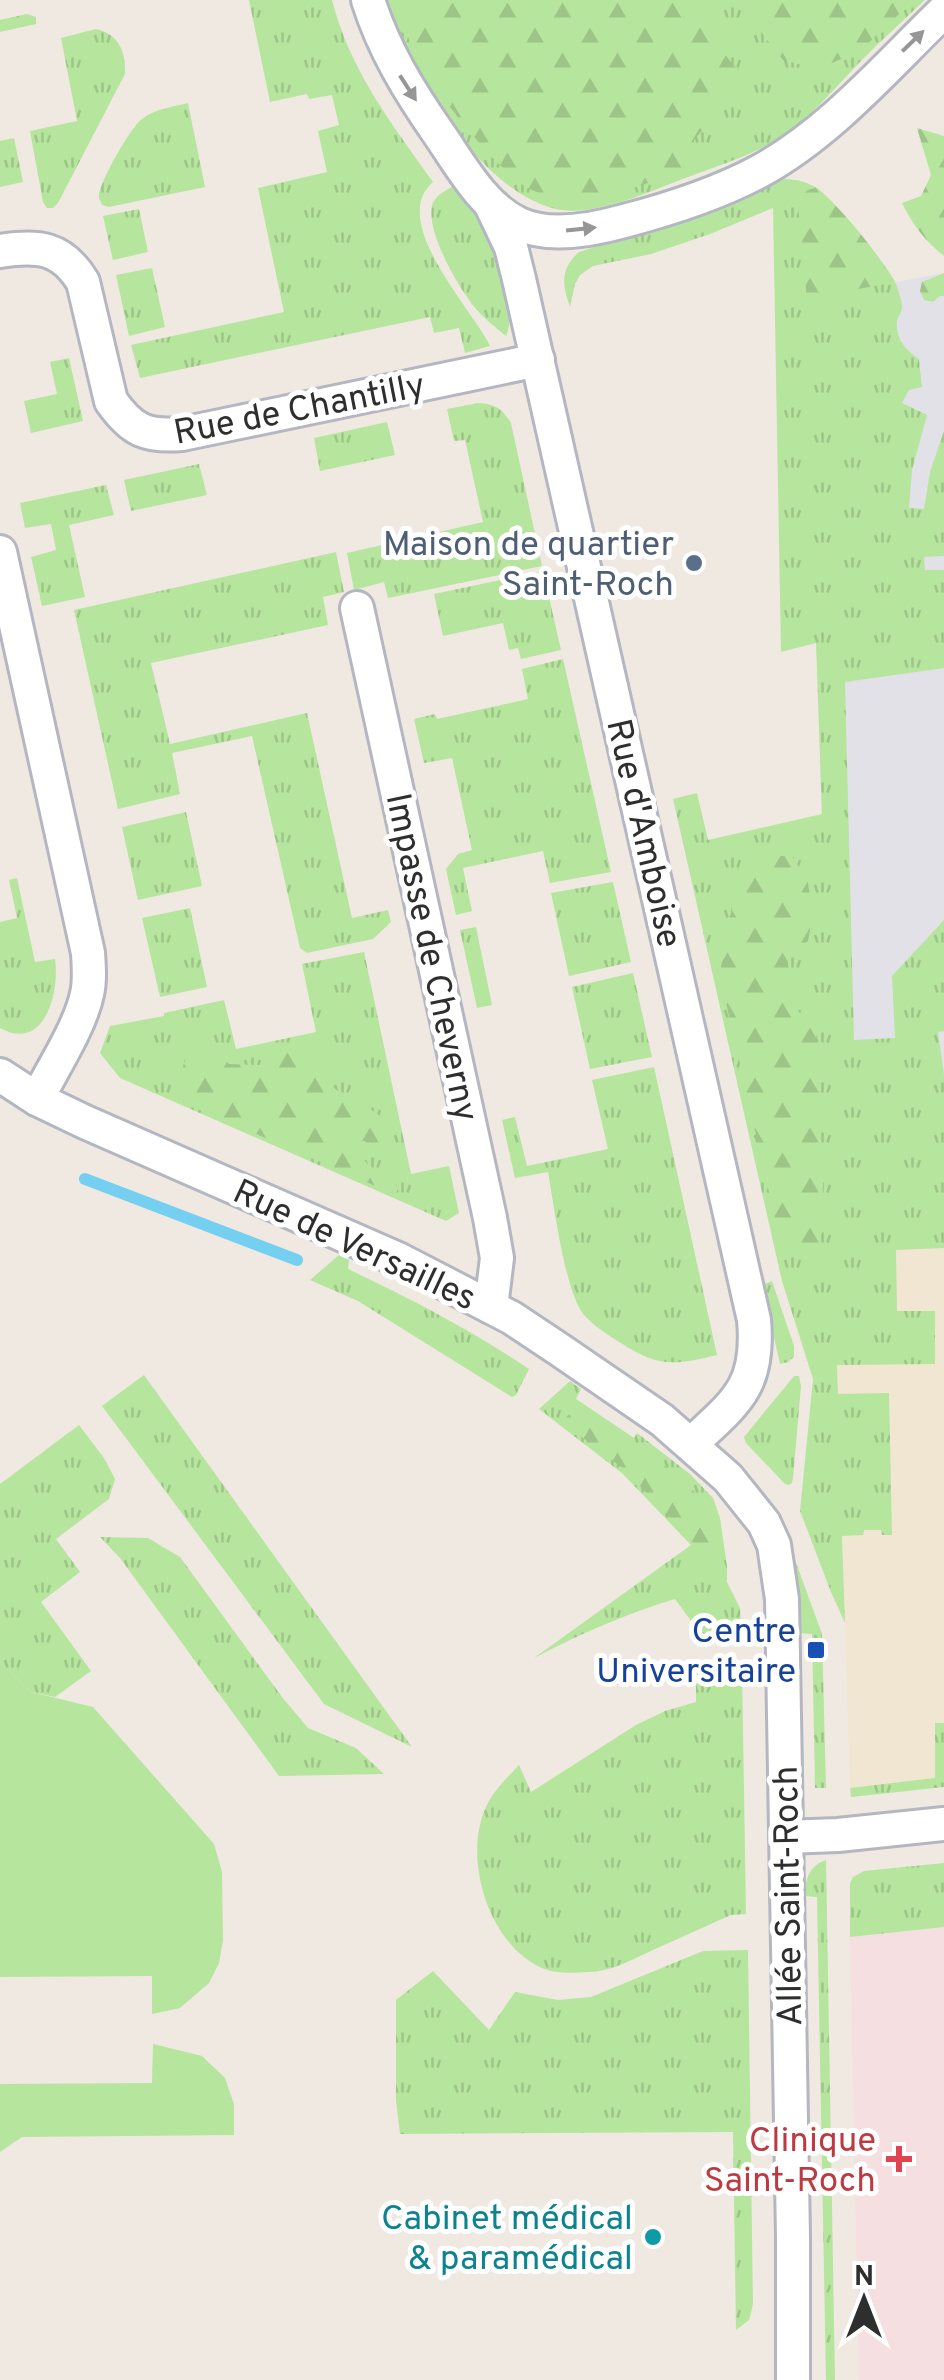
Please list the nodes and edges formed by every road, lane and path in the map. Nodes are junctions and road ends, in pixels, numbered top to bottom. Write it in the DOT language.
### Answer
graph roads {
  1 [pos="368,0"];
  2 [pos="944,11"];
  3 [pos="491,205"];
  4 [pos="0,251"];
  5 [pos="538,360"];
  6 [pos="0,552"];
  7 [pos="356,608"];
  8 [pos="0,1075"];
  9 [pos="37,1099"];
  10 [pos="491,1307"];
  11 [pos="691,1444"];
  12 [pos="944,1824"];
  13 [pos="786,1837"];
  14 [pos="793,2380"];
  1 -- 3 [label="street, one-way"];
  3 -- 2 [label="street, one-way"];
  3 -- 5 [label="street, Rue d'Amboise"];
  4 -- 5 [label="street, Rue de Chantilly"];
  5 -- 11 [label="street, Rue d'Amboise"];
  6 -- 9 [label="street"];
  7 -- 10 [label="street, Impasse de Cheverny"];
  8 -- 9 [label="street, Rue de Versailles"];
  9 -- 10 [label="street, Rue de Versailles"];
  10 -- 11 [label="street, Rue de Versailles"];
  11 -- 13 [label="street, Allée Saint-Roch"];
  12 -- 13 [label="street"];
  13 -- 14 [label="street, Allée Saint-Roch"];
}
